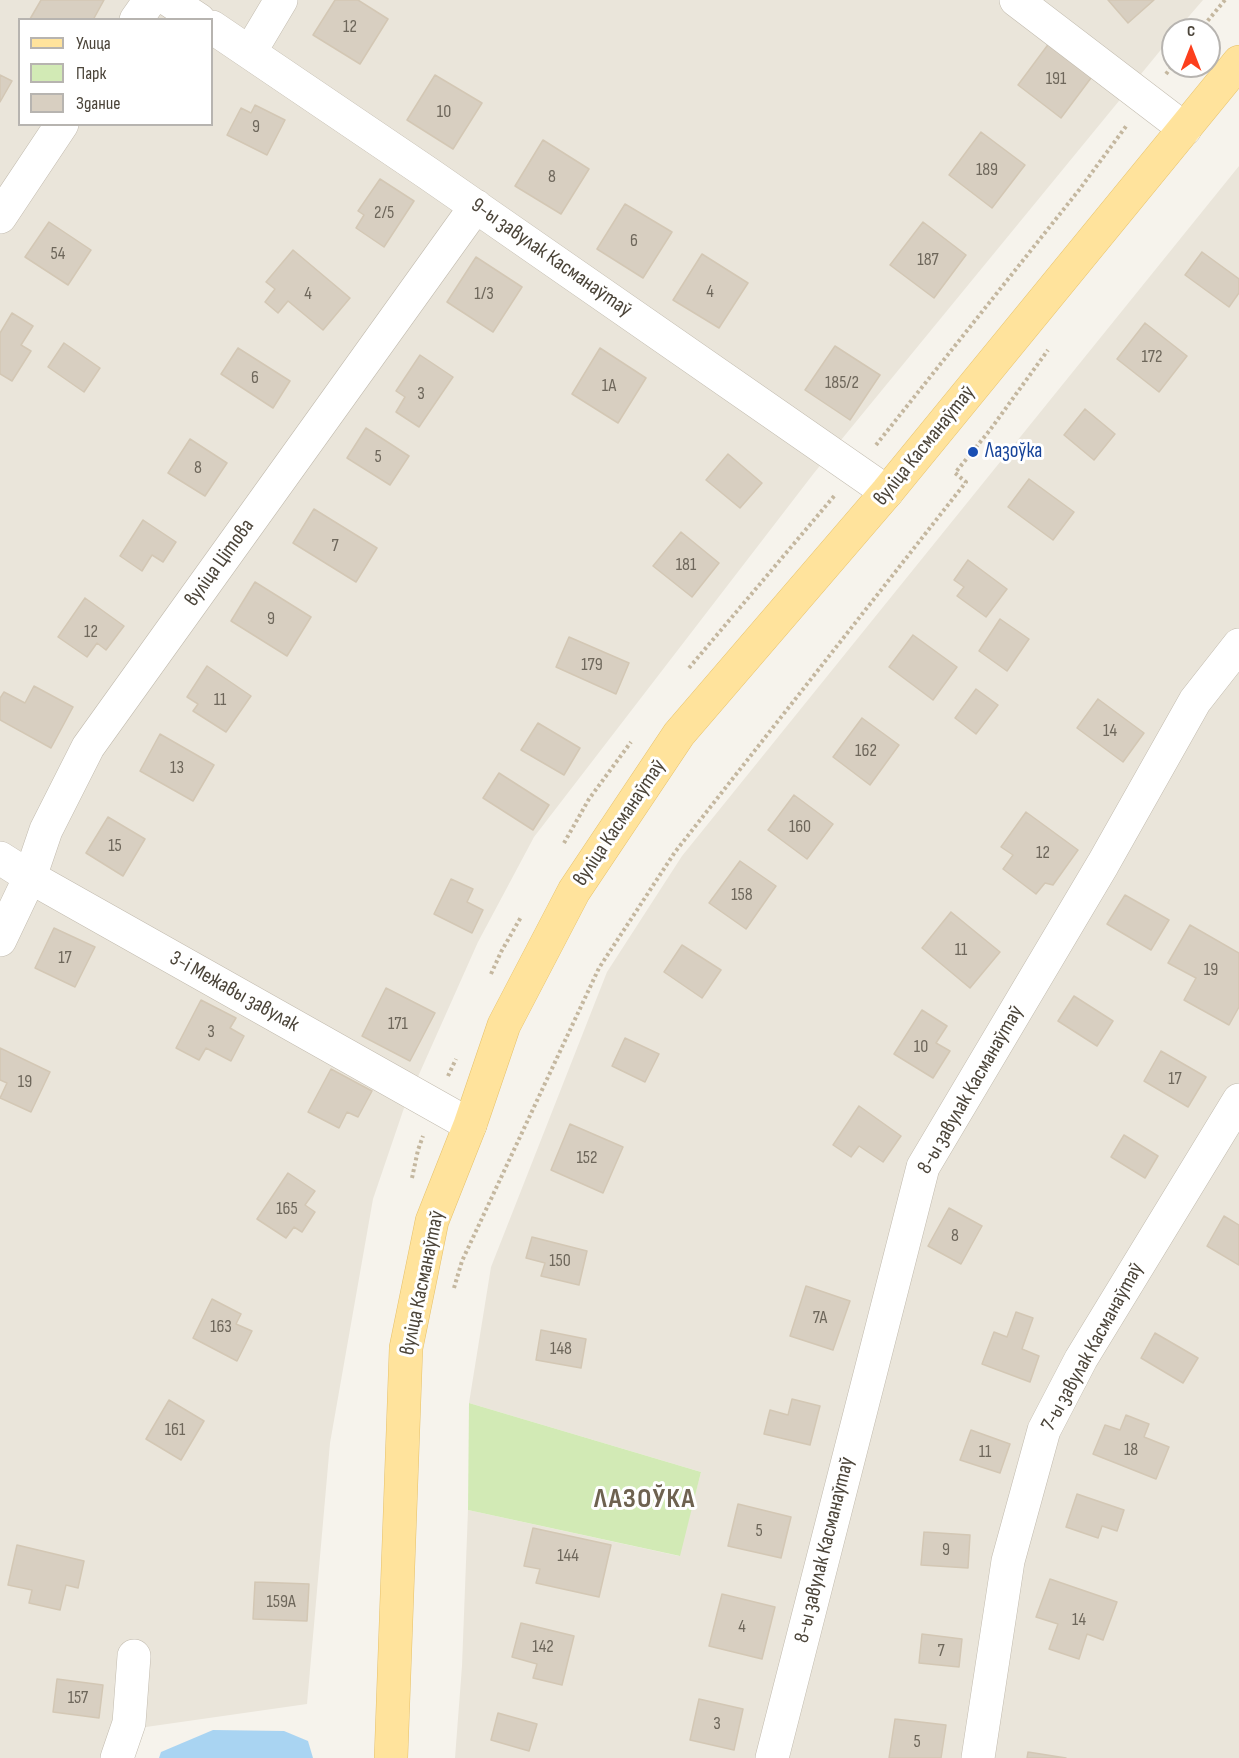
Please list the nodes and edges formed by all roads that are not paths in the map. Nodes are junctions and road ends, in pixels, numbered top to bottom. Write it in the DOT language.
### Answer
graph roads {
  1 [pos="150,0"];
  2 [pos="169,0"];
  3 [pos="281,0"];
  4 [pos="1016,0"];
  5 [pos="137,18"];
  6 [pos="196,18"];
  7 [pos="213,28"];
  8 [pos="250,52"];
  9 [pos="1239,62"];
  10 [pos="61,126"];
  11 [pos="1185,129"];
  12 [pos="476,207"];
  13 [pos="0,218"];
  14 [pos="887,492"];
  15 [pos="1239,645"];
  16 [pos="0,858"];
  17 [pos="30,877"];
  18 [pos="0,940"];
  19 [pos="1239,1101"];
  20 [pos="470,1125"];
  21 [pos="134,1656"];
  22 [pos="117,1758"];
  23 [pos="391,1758"];
  24 [pos="772,1758"];
  25 [pos="978,1758"];
  1 -- 5 [label="street"];
  2 -- 6 [label="street"];
  3 -- 8 [label="street"];
  4 -- 11 [label="street"];
  7 -- 8 [label="street, 9-ы завулак Касманаўтаў"];
  8 -- 12 [label="street, 9-ы завулак Касманаўтаў"];
  9 -- 11 [label="main road, вуліца Касманаўтаў"];
  10 -- 13 [label="street"];
  11 -- 14 [label="main road, вуліца Касманаўтаў"];
  12 -- 14 [label="street, 9-ы завулак Касманаўтаў"];
  12 -- 17 [label="street, вуліца Цітова"];
  14 -- 20 [label="main road, вуліца Касманаўтаў"];
  15 -- 24 [label="street, 8-ы завулак Касманаўтаў"];
  16 -- 17 [label="street, 3-і Межавы завулак"];
  17 -- 18 [label="street, вуліца Цітова"];
  17 -- 20 [label="street, 3-і Межавы завулак"];
  19 -- 25 [label="street, 7-ы завулак Касманаўтаў"];
  20 -- 23 [label="main road, вуліца Касманаўтаў"];
  21 -- 22 [label="street"];
}
